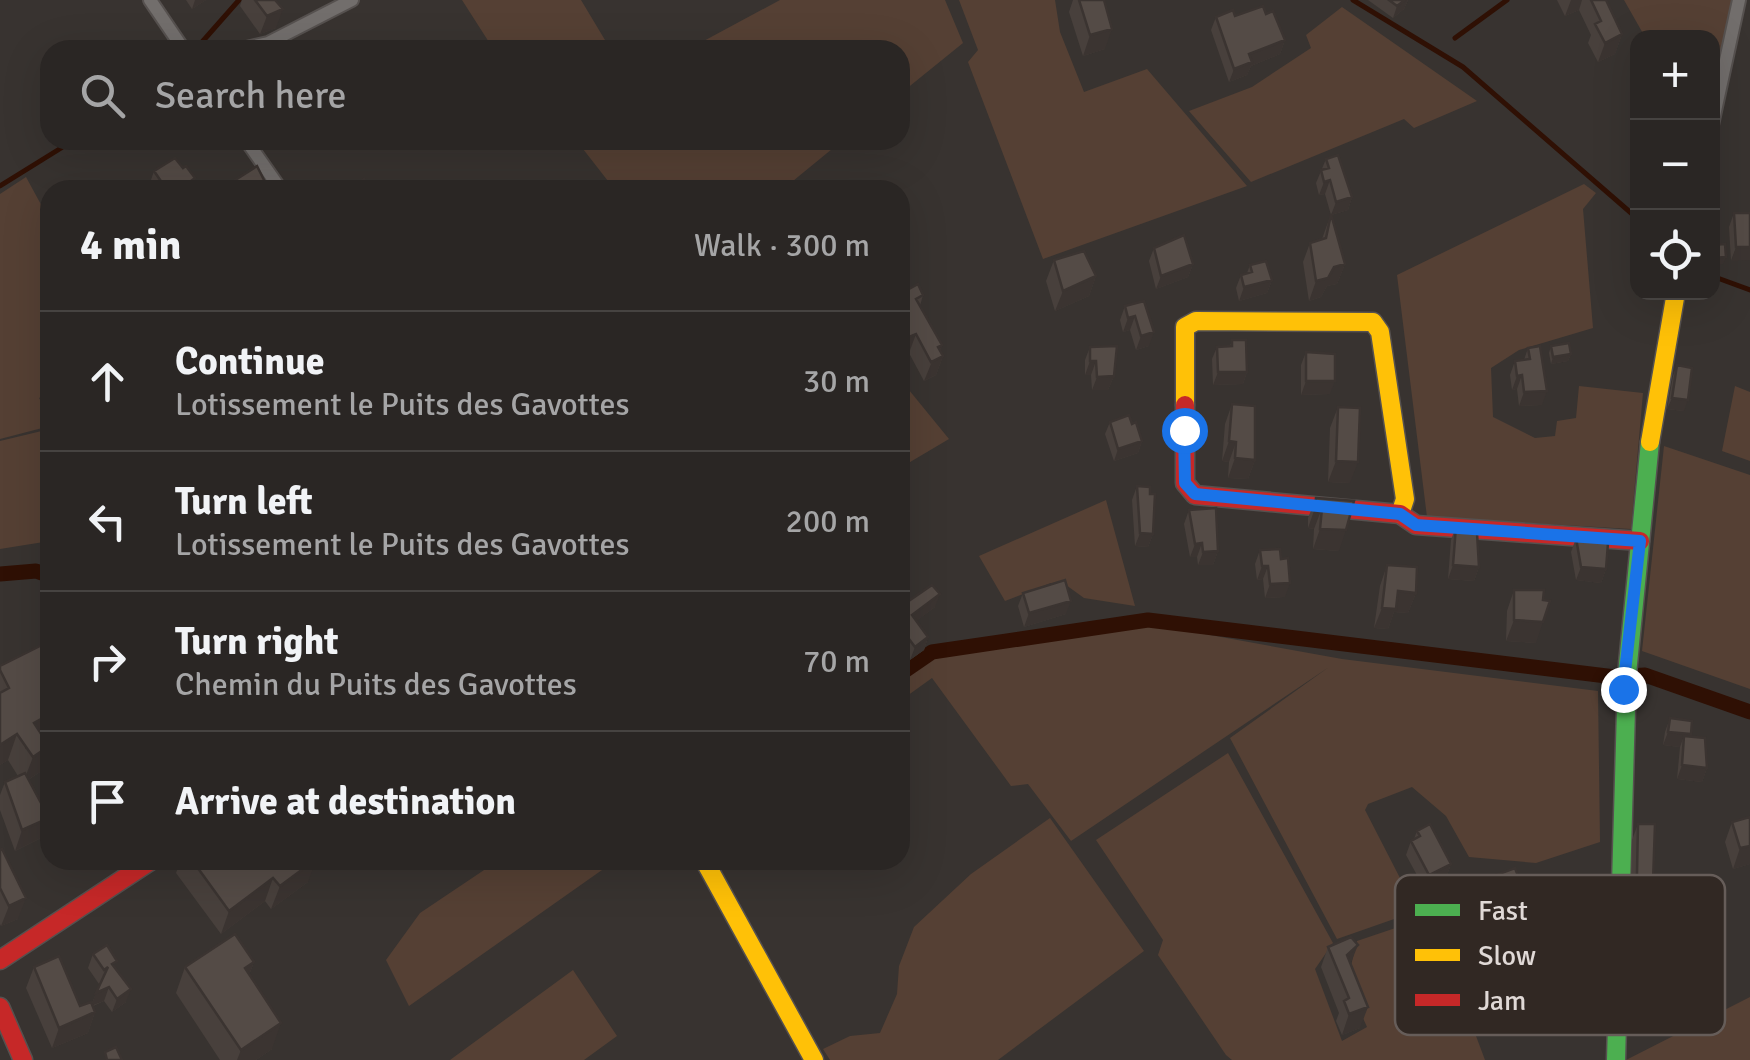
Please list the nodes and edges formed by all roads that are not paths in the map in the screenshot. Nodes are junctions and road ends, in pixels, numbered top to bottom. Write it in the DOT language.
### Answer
graph roads {
  1 [pos="150,0"];
  2 [pos="352,0"];
  3 [pos="1739,0"];
  4 [pos="177,40"];
  5 [pos="274,40"];
  6 [pos="1713,120"];
  7 [pos="253,150"];
  8 [pos="274,180"];
  9 [pos="1675,300"];
  10 [pos="1400,514"];
  11 [pos="1640,541"];
  12 [pos="137,870"];
  13 [pos="710,870"];
  14 [pos="1619,875"];
  15 [pos="0,960"];
  16 [pos="0,1007"];
  17 [pos="1616,1035"];
  18 [pos="23,1060"];
  19 [pos="814,1060"];
  20 [pos="1616,1060"];
  1 -- 4 [label="street"];
  2 -- 5 [label="street"];
  3 -- 6 [label="street"];
  7 -- 8 [label="street"];
  9 -- 11 [label="street"];
  10 -- 10 [label="street"];
  10 -- 11 [label="street"];
  11 -- 14 [label="street"];
  12 -- 15 [label="street"];
  13 -- 19 [label="street"];
  16 -- 18 [label="street"];
  17 -- 20 [label="street"];
}
